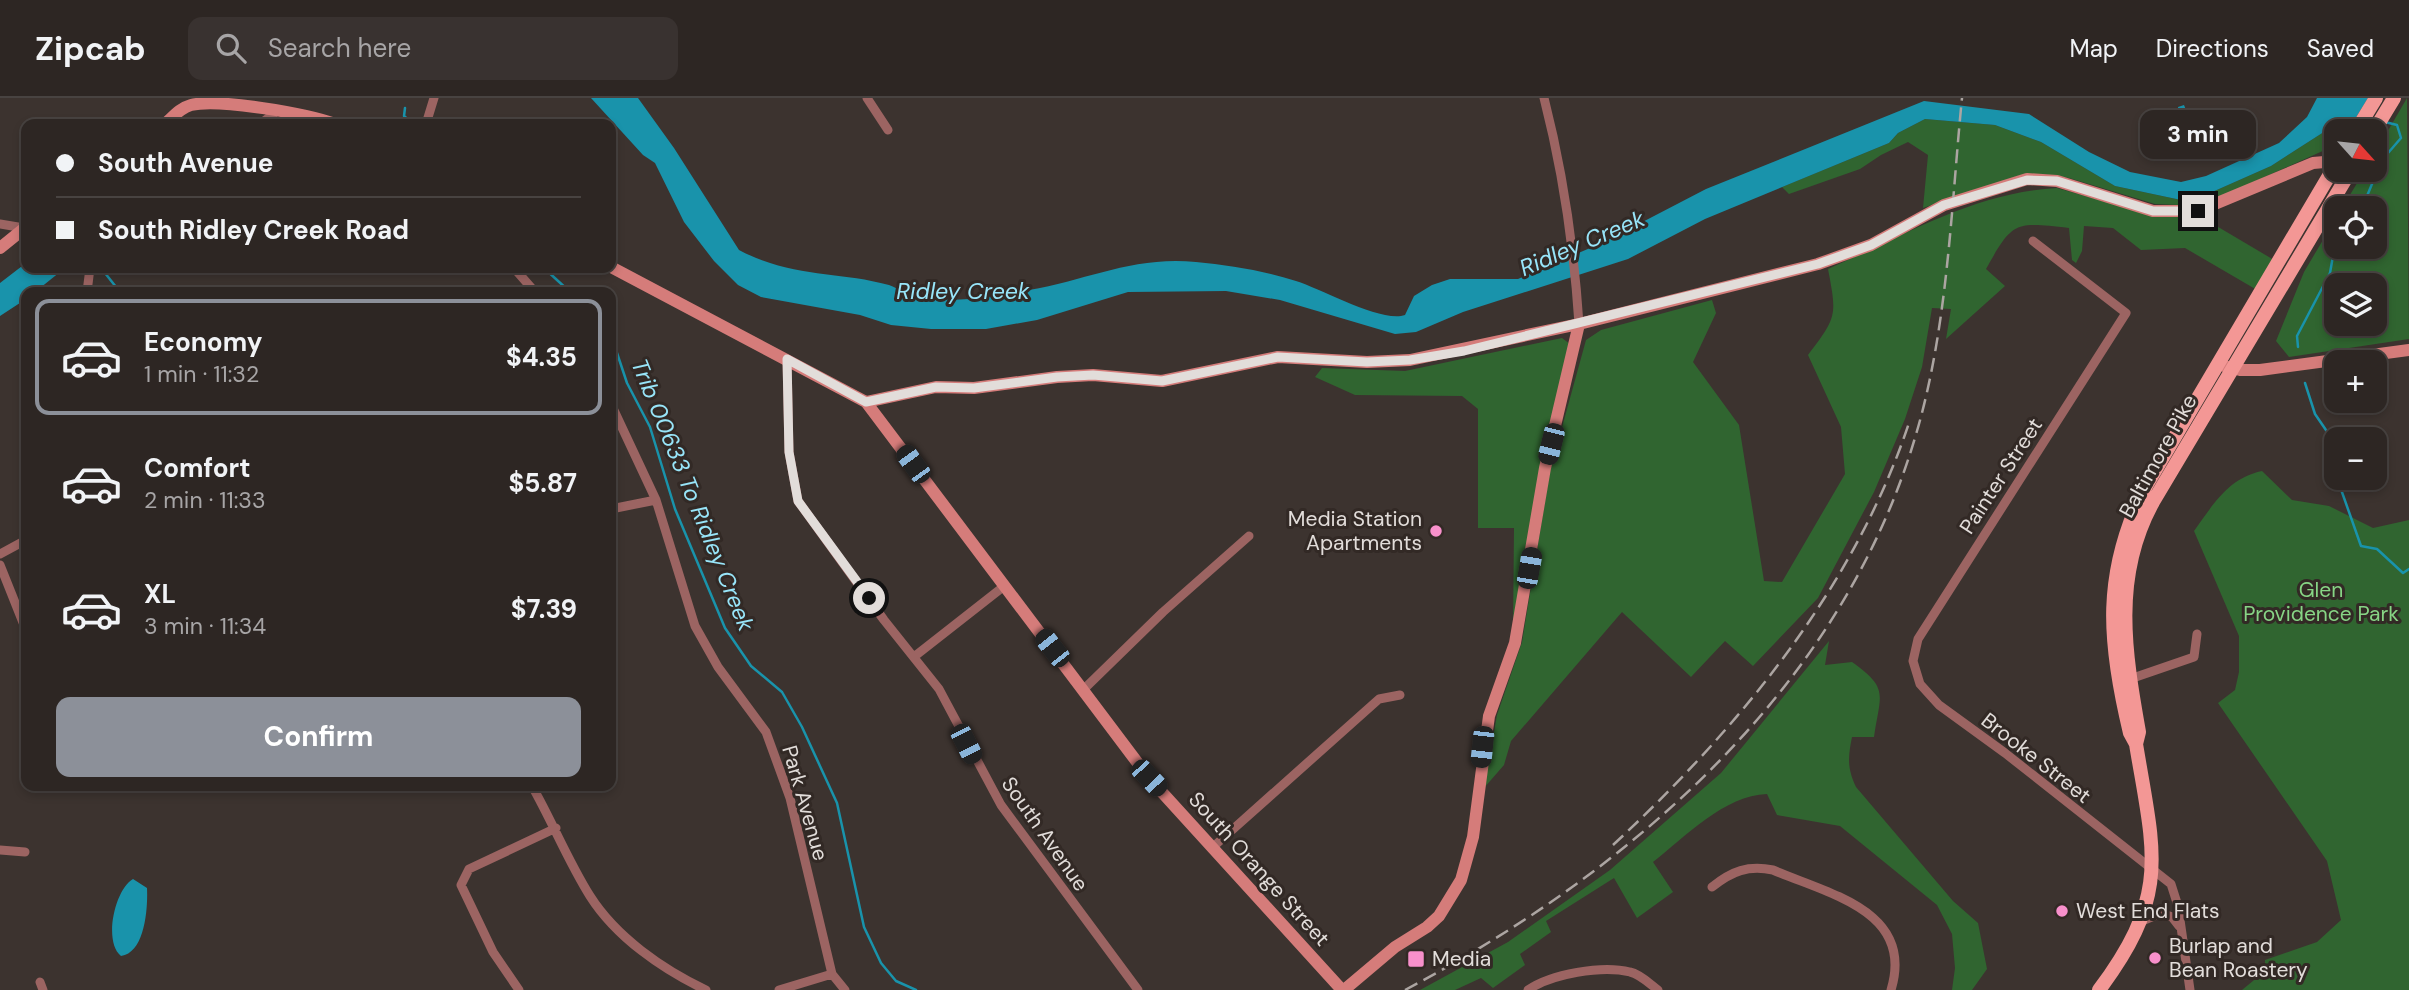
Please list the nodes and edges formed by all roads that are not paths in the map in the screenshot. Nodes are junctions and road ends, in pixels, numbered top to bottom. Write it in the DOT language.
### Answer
graph roads {
  1 [pos="435,98"];
  2 [pos="867,98"];
  3 [pos="1544,98"];
  4 [pos="2376,98"];
  5 [pos="2394,98"];
  6 [pos="276,112"];
  7 [pos="171,119"];
  8 [pos="267,119"];
  9 [pos="310,119"];
  10 [pos="428,119"];
  11 [pos="2363,119"];
  12 [pos="2382,119"];
  13 [pos="888,131"];
  14 [pos="2324,163"];
  15 [pos="2326,182"];
  16 [pos="2343,182"];
  17 [pos="0,224"];
  18 [pos="21,227"];
  19 [pos="21,230"];
  20 [pos="2033,241"];
  21 [pos="0,248"];
  22 [pos="616,270"];
  23 [pos="518,273"];
  24 [pos="531,287"];
  25 [pos="1579,324"];
  26 [pos="2409,350"];
  27 [pos="787,359"];
  28 [pos="2224,366"];
  29 [pos="866,402"];
  30 [pos="616,415"];
  31 [pos="656,500"];
  32 [pos="616,508"];
  33 [pos="1249,536"];
  34 [pos="21,543"];
  35 [pos="0,554"];
  36 [pos="0,565"];
  37 [pos="1003,587"];
  38 [pos="21,618"];
  39 [pos="2197,634"];
  40 [pos="915,656"];
  41 [pos="1913,662"];
  42 [pos="2130,679"];
  43 [pos="1084,689"];
  44 [pos="1400,695"];
  45 [pos="2136,744"];
  46 [pos="535,791"];
  47 [pos="556,828"];
  48 [pos="1213,847"];
  49 [pos="0,850"];
  50 [pos="25,852"];
  51 [pos="2153,869"];
  52 [pos="1712,887"];
  53 [pos="2141,921"];
  54 [pos="2179,926"];
  55 [pos="832,974"];
  56 [pos="519,990"];
  57 [pos="706,990"];
  58 [pos="779,990"];
  59 [pos="845,990"];
  60 [pos="1138,990"];
  61 [pos="1343,990"];
  62 [pos="1528,990"];
  63 [pos="1658,990"];
  64 [pos="1891,990"];
  65 [pos="2099,990"];
  66 [pos="2190,990"];
  1 -- 10 [label="street"];
  2 -- 13 [label="street"];
  3 -- 25 [label="street"];
  4 -- 11 [label="main road"];
  5 -- 12 [label="main road"];
  6 -- 7 [label="street"];
  6 -- 8 [label="street"];
  6 -- 9 [label="street"];
  14 -- 25 [label="street"];
  15 -- 28 [label="main road, Baltimore Pike"];
  16 -- 28 [label="main road, Baltimore Pike"];
  17 -- 18 [label="street"];
  19 -- 21 [label="street"];
  20 -- 41 [label="street, Painter Street"];
  22 -- 27 [label="street, South Orange Street"];
  23 -- 24 [label="street"];
  25 -- 29 [label="street"];
  25 -- 61 [label="street"];
  26 -- 28 [label="street"];
  27 -- 29 [label="street, South Orange Street"];
  27 -- 40 [label="street, South Avenue"];
  28 -- 42 [label="main road, Baltimore Pike"];
  28 -- 45 [label="main road, Baltimore Pike"];
  29 -- 37 [label="street, South Orange Street"];
  30 -- 31 [label="street, Park Avenue"];
  31 -- 32 [label="street"];
  31 -- 55 [label="street, Park Avenue"];
  33 -- 43 [label="street"];
  34 -- 35 [label="street"];
  36 -- 38 [label="street"];
  37 -- 40 [label="street"];
  37 -- 43 [label="street, South Orange Street"];
  39 -- 42 [label="street"];
  40 -- 60 [label="street, South Avenue"];
  41 -- 51 [label="street, Brooke Street"];
  42 -- 45 [label="main road, Baltimore Pike"];
  43 -- 48 [label="street, South Orange Street"];
  44 -- 48 [label="street"];
  45 -- 51 [label="main road"];
  46 -- 47 [label="street"];
  47 -- 56 [label="street"];
  47 -- 57 [label="street"];
  48 -- 61 [label="street, South Orange Street"];
  49 -- 50 [label="street"];
  51 -- 53 [label="main road"];
  51 -- 54 [label="street, Brooke Street"];
  52 -- 64 [label="street"];
  53 -- 54 [label="street"];
  53 -- 65 [label="main road"];
  54 -- 66 [label="street, Brooke Street"];
  55 -- 58 [label="street"];
  55 -- 59 [label="street, Park Avenue"];
  62 -- 63 [label="street"];
}
